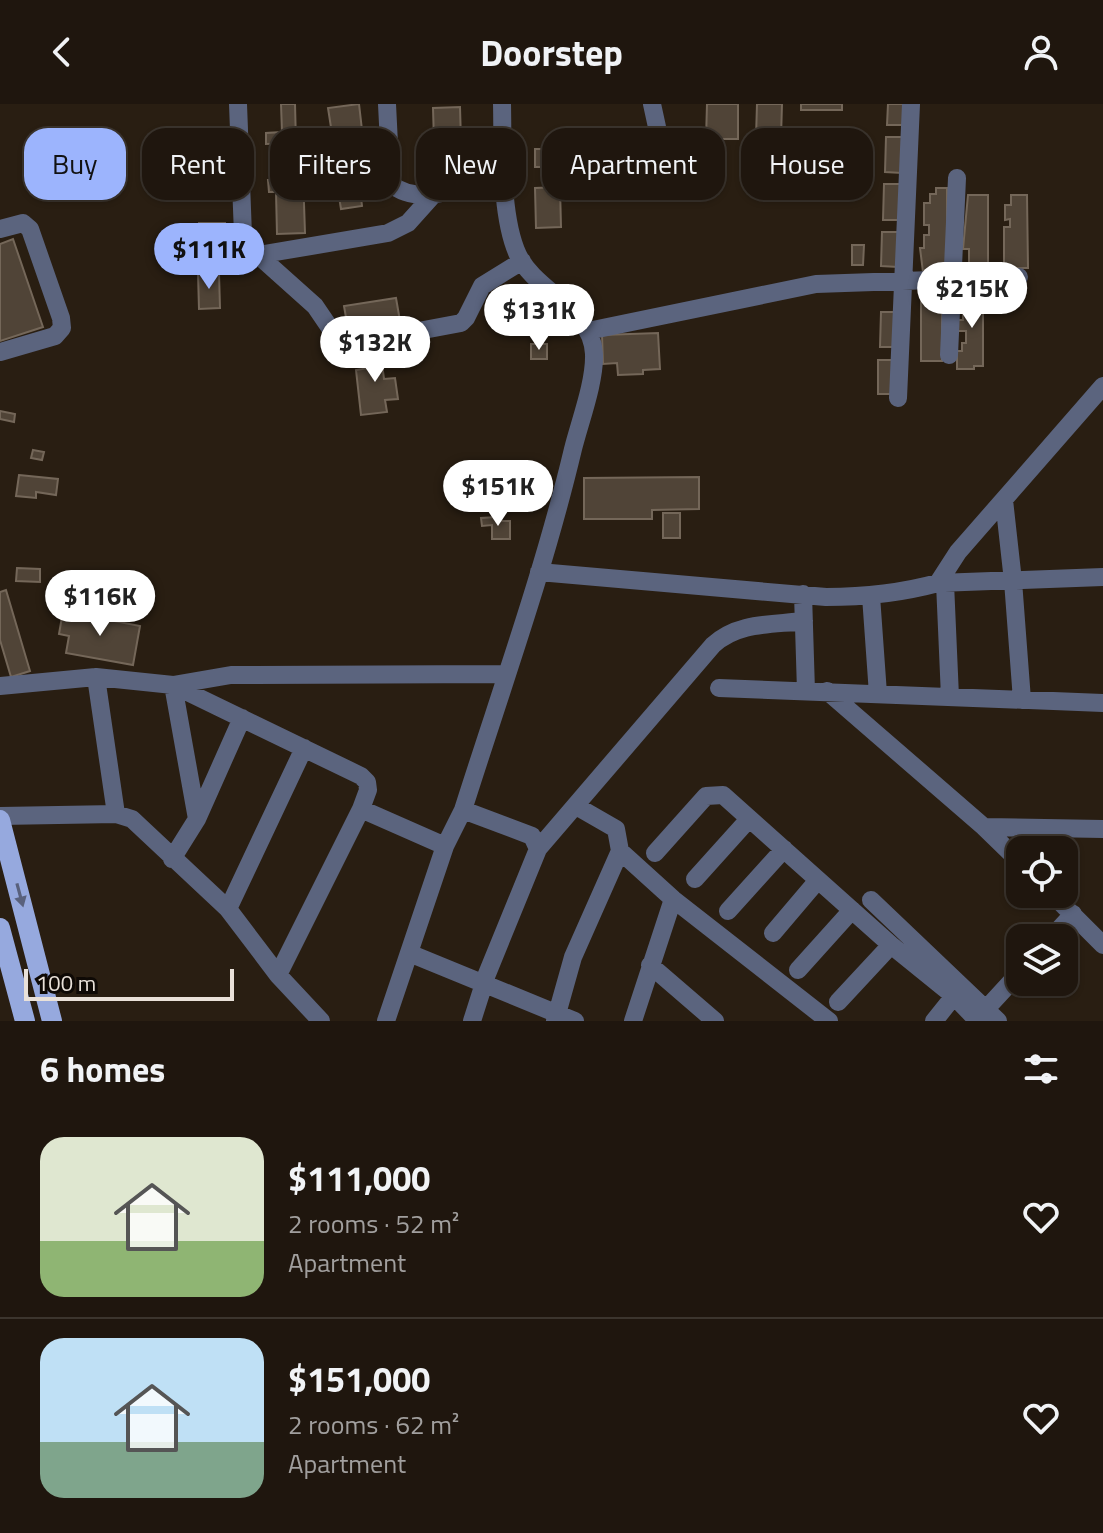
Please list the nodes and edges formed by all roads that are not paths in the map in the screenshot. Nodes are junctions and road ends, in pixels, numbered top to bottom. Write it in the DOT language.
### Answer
graph roads {
  1 [pos="238,104"];
  2 [pos="387,104"];
  3 [pos="502,104"];
  4 [pos="652,104"];
  5 [pos="911,104"];
  6 [pos="657,127"];
  7 [pos="503,128"];
  8 [pos="957,178"];
  9 [pos="416,195"];
  10 [pos="429,200"];
  11 [pos="507,200"];
  12 [pos="0,229"];
  13 [pos="258,255"];
  14 [pos="522,261"];
  15 [pos="1019,277"];
  16 [pos="952,280"];
  17 [pos="905,282"];
  18 [pos="588,331"];
  19 [pos="0,352"];
  20 [pos="949,355"];
  21 [pos="1103,386"];
  22 [pos="898,398"];
  23 [pos="1004,500"];
  24 [pos="539,572"];
  25 [pos="1103,577"];
  26 [pos="1013,581"];
  27 [pos="942,583"];
  28 [pos="803,594"];
  29 [pos="871,596"];
  30 [pos="804,621"];
  31 [pos="506,674"];
  32 [pos="96,677"];
  33 [pos="173,685"];
  34 [pos="0,686"];
  35 [pos="719,688"];
  36 [pos="806,691"];
  37 [pos="827,691"];
  38 [pos="878,694"];
  39 [pos="950,697"];
  40 [pos="1022,700"];
  41 [pos="1103,703"];
  42 [pos="242,718"];
  43 [pos="304,748"];
  44 [pos="576,806"];
  45 [pos="361,809"];
  46 [pos="463,810"];
  47 [pos="116,814"];
  48 [pos="0,818"];
  49 [pos="197,819"];
  50 [pos="749,819"];
  51 [pos="984,827"];
  52 [pos="1103,829"];
  53 [pos="445,846"];
  54 [pos="1006,848"];
  55 [pos="538,849"];
  56 [pos="784,849"];
  57 [pos="620,851"];
  58 [pos="655,853"];
  59 [pos="172,859"];
  60 [pos="695,879"];
  61 [pos="818,880"];
  62 [pos="673,899"];
  63 [pos="871,900"];
  64 [pos="1067,908"];
  65 [pos="228,909"];
  66 [pos="852,910"];
  67 [pos="728,911"];
  68 [pos="1073,914"];
  69 [pos="1064,924"];
  70 [pos="0,928"];
  71 [pos="773,933"];
  72 [pos="891,945"];
  73 [pos="1103,945"];
  74 [pos="409,953"];
  75 [pos="650,965"];
  76 [pos="798,970"];
  77 [pos="278,975"];
  78 [pos="484,985"];
  79 [pos="1006,991"];
  80 [pos="954,996"];
  81 [pos="838,1002"];
  82 [pos="556,1017"];
  83 [pos="987,1017"];
  84 [pos="25,1021"];
  85 [pos="52,1021"];
  86 [pos="321,1021"];
  87 [pos="386,1021"];
  88 [pos="472,1021"];
  89 [pos="575,1021"];
  90 [pos="633,1021"];
  91 [pos="715,1021"];
  92 [pos="829,1021"];
  93 [pos="934,1021"];
  1 -- 13 [label="street"];
  2 -- 9 [label="street"];
  3 -- 7 [label="street"];
  4 -- 6 [label="street"];
  5 -- 17 [label="street"];
  8 -- 16 [label="street"];
  10 -- 13 [label="street"];
  11 -- 14 [label="street"];
  12 -- 19 [label="street"];
  13 -- 14 [label="street"];
  14 -- 18 [label="street"];
  15 -- 16 [label="street"];
  16 -- 17 [label="street"];
  16 -- 20 [label="street"];
  17 -- 18 [label="street"];
  17 -- 22 [label="street"];
  18 -- 24 [label="street"];
  21 -- 23 [label="street"];
  23 -- 26 [label="street"];
  23 -- 27 [label="street"];
  24 -- 28 [label="street"];
  24 -- 31 [label="street"];
  25 -- 26 [label="street"];
  26 -- 27 [label="street"];
  26 -- 40 [label="street"];
  27 -- 29 [label="street"];
  27 -- 39 [label="street"];
  28 -- 29 [label="street"];
  28 -- 30 [label="street"];
  29 -- 38 [label="street"];
  30 -- 36 [label="street"];
  30 -- 44 [label="street"];
  31 -- 33 [label="street"];
  31 -- 46 [label="street"];
  32 -- 33 [label="street"];
  32 -- 34 [label="street"];
  32 -- 47 [label="street"];
  33 -- 42 [label="street"];
  33 -- 49 [label="street"];
  35 -- 36 [label="street"];
  36 -- 37 [label="street"];
  37 -- 38 [label="street"];
  37 -- 51 [label="street"];
  38 -- 39 [label="street"];
  39 -- 40 [label="street"];
  40 -- 41 [label="street"];
  42 -- 43 [label="street"];
  42 -- 49 [label="street"];
  43 -- 45 [label="street"];
  43 -- 65 [label="street"];
  44 -- 55 [label="street"];
  44 -- 57 [label="street"];
  45 -- 53 [label="street"];
  45 -- 77 [label="street"];
  46 -- 53 [label="street"];
  46 -- 55 [label="street"];
  47 -- 48 [label="street"];
  47 -- 59 [label="street"];
  48 -- 85 [label="main road, one-way"];
  49 -- 59 [label="street"];
  50 -- 56 [label="street"];
  50 -- 58 [label="street"];
  50 -- 60 [label="street"];
  51 -- 52 [label="street"];
  51 -- 54 [label="street"];
  53 -- 74 [label="street"];
  55 -- 78 [label="street"];
  56 -- 61 [label="street"];
  56 -- 67 [label="street"];
  57 -- 62 [label="street"];
  57 -- 82 [label="street"];
  59 -- 65 [label="street"];
  61 -- 66 [label="street"];
  61 -- 71 [label="street"];
  62 -- 75 [label="street"];
  62 -- 92 [label="street"];
  63 -- 83 [label="street"];
  64 -- 68 [label="street"];
  65 -- 77 [label="street"];
  66 -- 72 [label="street"];
  66 -- 76 [label="street"];
  68 -- 69 [label="street"];
  68 -- 73 [label="street"];
  70 -- 84 [label="main road"];
  72 -- 80 [label="street"];
  72 -- 81 [label="street"];
  74 -- 78 [label="street"];
  74 -- 87 [label="street"];
  75 -- 90 [label="street"];
  75 -- 91 [label="street"];
  77 -- 86 [label="street"];
  78 -- 82 [label="street"];
  78 -- 88 [label="street"];
  79 -- 83 [label="street"];
  80 -- 83 [label="street"];
  80 -- 93 [label="street"];
  82 -- 89 [label="street"];
}
